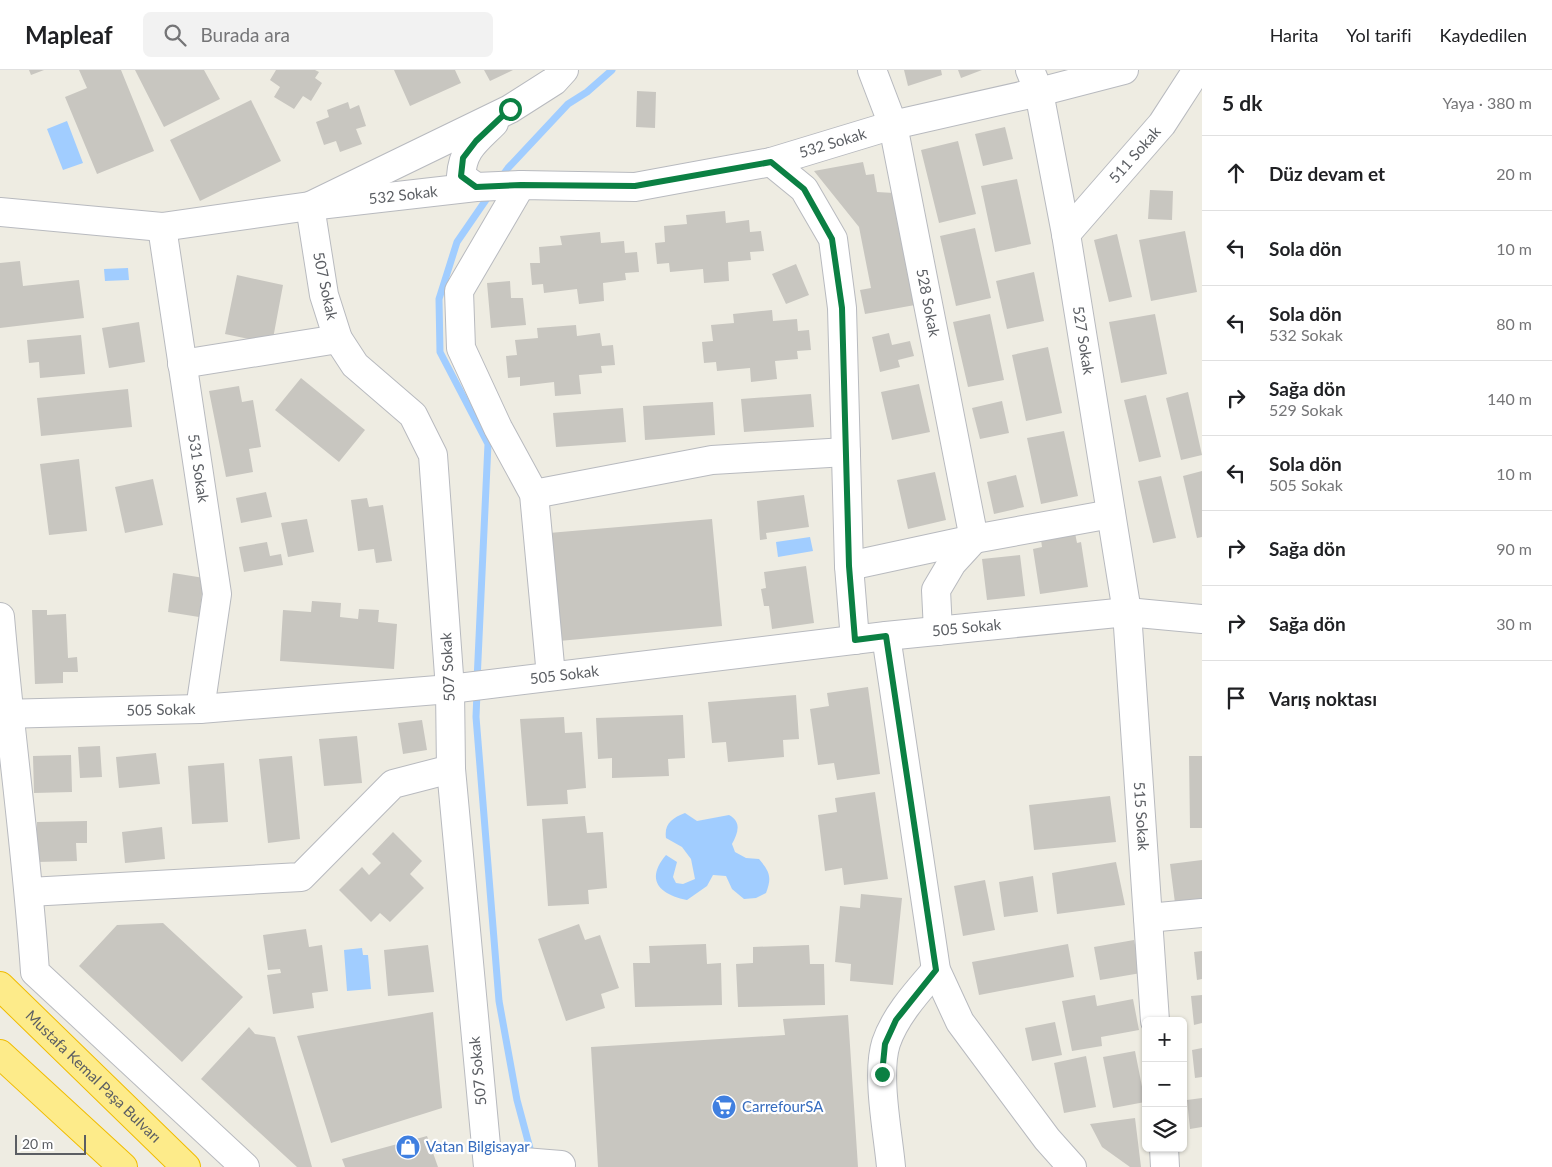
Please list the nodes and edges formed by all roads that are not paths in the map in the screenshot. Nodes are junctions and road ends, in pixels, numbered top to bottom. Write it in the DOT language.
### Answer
graph roads {
  1 [pos="564,70"];
  2 [pos="872,70"];
  3 [pos="1124,70"];
  4 [pos="1197,70"];
  5 [pos="1034,81"];
  6 [pos="1202,81"];
  7 [pos="510,109"];
  8 [pos="1162,124"];
  9 [pos="892,125"];
  10 [pos="771,162"];
  11 [pos="521,185"];
  12 [pos="476,187"];
  13 [pos="310,206"];
  14 [pos="0,212"];
  15 [pos="162,227"];
  16 [pos="1066,234"];
  17 [pos="338,339"];
  18 [pos="182,364"];
  19 [pos="846,452"];
  20 [pos="534,494"];
  21 [pos="1111,514"];
  22 [pos="974,539"];
  23 [pos="849,566"];
  24 [pos="1127,612"];
  25 [pos="0,617"];
  26 [pos="1202,619"];
  27 [pos="938,631"];
  28 [pos="886,636"];
  29 [pos="855,640"];
  30 [pos="551,676"];
  31 [pos="450,688"];
  32 [pos="200,709"];
  33 [pos="4,715"];
  34 [pos="451,769"];
  35 [pos="29,892"];
  36 [pos="1202,912"];
  37 [pos="1148,918"];
  38 [pos="936,970"];
  39 [pos="0,986"];
  40 [pos="1155,1017"];
  41 [pos="0,1054"];
  42 [pos="57,1106"];
  43 [pos="1164,1152"];
  44 [pos="499,1165"];
  45 [pos="561,1165"];
  46 [pos="112,1167"];
  47 [pos="123,1167"];
  48 [pos="186,1167"];
  49 [pos="245,1167"];
  50 [pos="891,1167"];
  51 [pos="1072,1167"];
  52 [pos="1165,1167"];
  1 -- 7 [label="street"];
  2 -- 9 [label="street, 528 Sokak"];
  3 -- 5 [label="street, 532 Sokak"];
  4 -- 8 [label="street, 511 Sokak"];
  5 -- 9 [label="street, 532 Sokak"];
  5 -- 16 [label="street, 527 Sokak"];
  6 -- 8 [label="street"];
  7 -- 12 [label="street"];
  7 -- 13 [label="street"];
  8 -- 16 [label="street, 511 Sokak"];
  9 -- 10 [label="street, 532 Sokak"];
  9 -- 22 [label="street, 528 Sokak"];
  10 -- 11 [label="street, 532 Sokak"];
  10 -- 19 [label="street"];
  11 -- 12 [label="street, 532 Sokak"];
  11 -- 20 [label="street"];
  12 -- 13 [label="street, 532 Sokak"];
  13 -- 15 [label="street, 532 Sokak"];
  13 -- 17 [label="street, 507 Sokak"];
  14 -- 15 [label="street, 532 Sokak"];
  15 -- 18 [label="street, 531 Sokak"];
  16 -- 21 [label="street, 527 Sokak"];
  17 -- 18 [label="street"];
  17 -- 31 [label="street, 507 Sokak"];
  18 -- 32 [label="street, 531 Sokak"];
  19 -- 20 [label="street"];
  19 -- 23 [label="street"];
  20 -- 30 [label="street"];
  21 -- 22 [label="street"];
  21 -- 24 [label="street, 527 Sokak"];
  22 -- 23 [label="street"];
  22 -- 27 [label="street"];
  23 -- 29 [label="street"];
  24 -- 26 [label="street, 505 Sokak"];
  24 -- 27 [label="street, 505 Sokak"];
  24 -- 37 [label="street, 515 Sokak"];
  25 -- 33 [label="street"];
  27 -- 28 [label="street, 505 Sokak"];
  28 -- 29 [label="street, 505 Sokak"];
  28 -- 38 [label="street"];
  29 -- 30 [label="street, 505 Sokak"];
  30 -- 31 [label="street, 505 Sokak"];
  31 -- 32 [label="street, 505 Sokak"];
  31 -- 34 [label="street, 507 Sokak"];
  32 -- 33 [label="street, 505 Sokak"];
  33 -- 35 [label="street"];
  34 -- 35 [label="street"];
  34 -- 44 [label="street, 507 Sokak"];
  35 -- 49 [label="street"];
  36 -- 37 [label="street"];
  37 -- 40 [label="street, 515 Sokak"];
  38 -- 50 [label="street"];
  38 -- 51 [label="street"];
  39 -- 48 [label="highway, Mustafa Kemal Paşa Bulvarı"];
  41 -- 42 [label="highway"];
  42 -- 46 [label="highway"];
  42 -- 47 [label="highway"];
  43 -- 52 [label="street"];
  44 -- 45 [label="street"];
}
